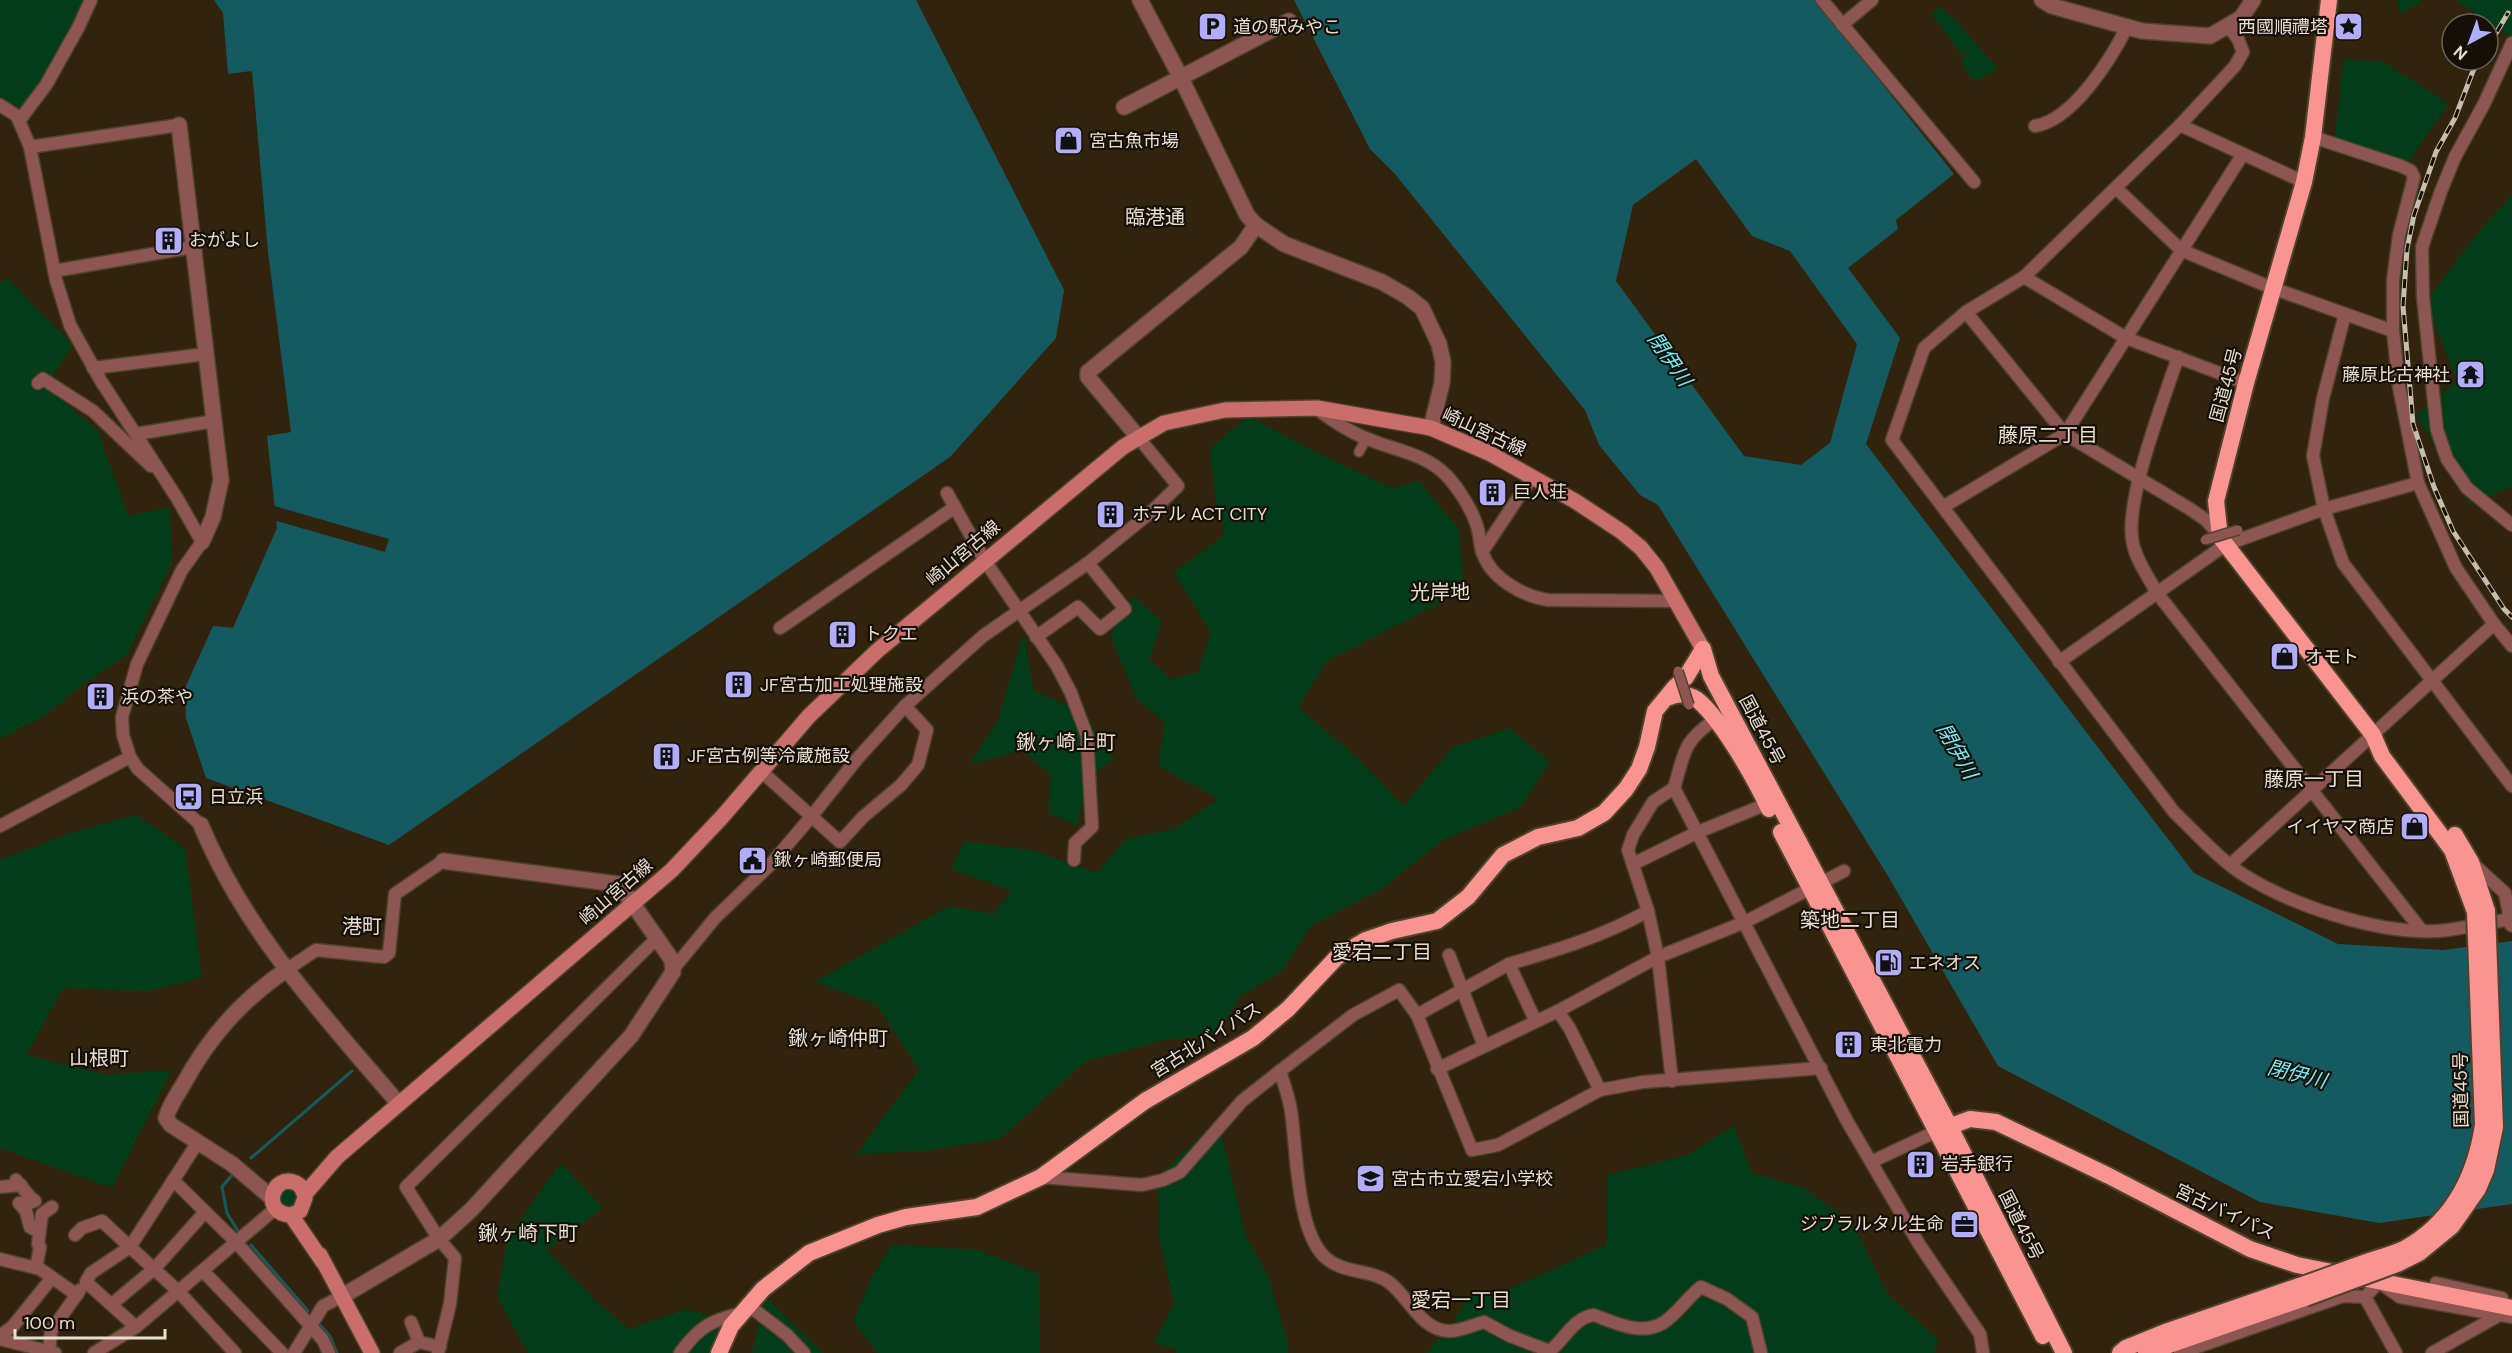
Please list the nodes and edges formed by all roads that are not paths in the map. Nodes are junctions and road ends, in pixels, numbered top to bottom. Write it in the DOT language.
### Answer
graph roads {
  1 [pos="90,0"];
  2 [pos="1140,0"];
  3 [pos="1822,0"];
  4 [pos="1872,0"];
  5 [pos="2042,0"];
  6 [pos="2253,0"];
  7 [pos="2329,0"];
  8 [pos="1289,21"];
  9 [pos="1842,25"];
  10 [pos="2228,26"];
  11 [pos="2127,27"];
  12 [pos="2512,43"];
  13 [pos="1181,78"];
  14 [pos="0,105"];
  15 [pos="1124,107"];
  16 [pos="19,121"];
  17 [pos="179,125"];
  18 [pos="2180,125"];
  19 [pos="2035,126"];
  20 [pos="2313,137"];
  21 [pos="30,147"];
  22 [pos="2243,154"];
  23 [pos="1974,182"];
  24 [pos="2304,182"];
  25 [pos="2116,188"];
  26 [pos="1256,225"];
  27 [pos="193,247"];
  28 [pos="2181,250"];
  29 [pos="54,271"];
  30 [pos="2024,277"];
  31 [pos="2272,288"];
  32 [pos="1966,312"];
  33 [pos="2345,314"];
  34 [pos="2393,332"];
  35 [pos="2126,338"];
  36 [pos="206,354"];
  37 [pos="2178,357"];
  38 [pos="93,368"];
  39 [pos="2246,382"];
  40 [pos="38,383"];
  41 [pos="1317,408"];
  42 [pos="214,421"];
  43 [pos="1431,428"];
  44 [pos="136,434"];
  45 [pos="2065,434"];
  46 [pos="1138,437"];
  47 [pos="1366,439"];
  48 [pos="1359,452"];
  49 [pos="1532,477"];
  50 [pos="2139,477"];
  51 [pos="165,479"];
  52 [pos="2418,483"];
  53 [pos="947,493"];
  54 [pos="955,507"];
  55 [pos="1943,507"];
  56 [pos="2324,509"];
  57 [pos="2512,525"];
  58 [pos="2238,530"];
  59 [pos="2217,541"];
  60 [pos="202,542"];
  61 [pos="1482,552"];
  62 [pos="985,561"];
  63 [pos="1088,563"];
  64 [pos="2157,593"];
  65 [pos="1676,601"];
  66 [pos="1018,610"];
  67 [pos="2494,624"];
  68 [pos="780,628"];
  69 [pos="1036,637"];
  70 [pos="2512,646"];
  71 [pos="1703,649"];
  72 [pos="2059,662"];
  73 [pos="2432,681"];
  74 [pos="1710,684"];
  75 [pos="1682,690"];
  76 [pos="905,706"];
  77 [pos="1714,720"];
  78 [pos="2373,735"];
  79 [pos="1738,755"];
  80 [pos="130,757"];
  81 [pos="761,771"];
  82 [pos="2512,786"];
  83 [pos="1674,788"];
  84 [pos="2312,790"];
  85 [pos="1772,802"];
  86 [pos="811,818"];
  87 [pos="201,825"];
  88 [pos="0,826"];
  89 [pos="1698,832"];
  90 [pos="1074,860"];
  91 [pos="443,861"];
  92 [pos="2471,862"];
  93 [pos="1633,864"];
  94 [pos="2230,865"];
  95 [pos="1844,871"];
  96 [pos="1815,887"];
  97 [pos="2509,888"];
  98 [pos="634,904"];
  99 [pos="1648,911"];
  100 [pos="2481,911"];
  101 [pos="2511,921"];
  102 [pos="1745,922"];
  103 [pos="2422,931"];
  104 [pos="657,938"];
  105 [pos="1449,955"];
  106 [pos="1658,957"];
  107 [pos="1509,964"];
  108 [pos="674,968"];
  109 [pos="286,970"];
  110 [pos="1461,989"];
  111 [pos="1558,1011"];
  112 [pos="1417,1015"];
  113 [pos="1535,1020"];
  114 [pos="1484,1046"];
  115 [pos="1821,1068"];
  116 [pos="1437,1069"];
  117 [pos="1280,1071"];
  118 [pos="1672,1081"];
  119 [pos="1600,1090"];
  120 [pos="399,1104"];
  121 [pos="1944,1129"];
  122 [pos="198,1142"];
  123 [pos="1871,1162"];
  124 [pos="1041,1177"];
  125 [pos="173,1180"];
  126 [pos="0,1187"];
  127 [pos="288,1198"];
  128 [pos="52,1207"];
  129 [pos="205,1212"];
  130 [pos="39,1232"];
  131 [pos="75,1235"];
  132 [pos="439,1239"];
  133 [pos="236,1242"];
  134 [pos="130,1247"];
  135 [pos="0,1259"];
  136 [pos="36,1268"];
  137 [pos="154,1269"];
  138 [pos="203,1271"];
  139 [pos="51,1279"];
  140 [pos="86,1282"];
  141 [pos="2379,1282"];
  142 [pos="2436,1283"];
  143 [pos="178,1291"];
  144 [pos="2302,1292"];
  145 [pos="77,1295"];
  146 [pos="341,1297"];
  147 [pos="2365,1297"];
  148 [pos="2512,1300"];
  149 [pos="112,1304"];
  150 [pos="745,1309"];
  151 [pos="2509,1312"];
  152 [pos="411,1322"];
  153 [pos="311,1326"];
  154 [pos="136,1327"];
  155 [pos="0,1337"];
  156 [pos="419,1342"];
  157 [pos="439,1350"];
  158 [pos="51,1352"];
  159 [pos="2061,1352"];
  160 [pos="94,1353"];
  161 [pos="235,1353"];
  162 [pos="282,1353"];
  163 [pos="294,1353"];
  164 [pos="329,1353"];
  165 [pos="372,1353"];
  166 [pos="400,1353"];
  167 [pos="680,1353"];
  168 [pos="719,1353"];
  169 [pos="804,1353"];
  170 [pos="1761,1353"];
  171 [pos="1983,1353"];
  172 [pos="2120,1353"];
  173 [pos="2146,1353"];
  174 [pos="2180,1353"];
  175 [pos="2396,1353"];
  176 [pos="2432,1353"];
  1 -- 16 [label="street"];
  2 -- 13 [label="street"];
  3 -- 9 [label="street"];
  4 -- 9 [label="street"];
  5 -- 11 [label="street"];
  6 -- 10 [label="street"];
  7 -- 20 [label="highway, 国道45号"];
  8 -- 13 [label="street"];
  9 -- 23 [label="street"];
  10 -- 11 [label="street"];
  10 -- 18 [label="street"];
  11 -- 19 [label="street"];
  12 -- 57 [label="street"];
  13 -- 15 [label="street"];
  13 -- 26 [label="street"];
  14 -- 16 [label="street"];
  16 -- 21 [label="street"];
  17 -- 21 [label="street"];
  17 -- 27 [label="street"];
  18 -- 22 [label="street"];
  18 -- 25 [label="street"];
  20 -- 24 [label="highway, 国道45号"];
  20 -- 34 [label="street"];
  21 -- 29 [label="street"];
  22 -- 24 [label="street"];
  22 -- 28 [label="street"];
  24 -- 31 [label="highway, 国道45号"];
  25 -- 28 [label="street"];
  25 -- 30 [label="street"];
  26 -- 43 [label="street"];
  26 -- 46 [label="street"];
  27 -- 29 [label="street"];
  27 -- 36 [label="street"];
  28 -- 31 [label="street"];
  28 -- 35 [label="street"];
  29 -- 38 [label="street"];
  30 -- 32 [label="street"];
  30 -- 35 [label="street"];
  31 -- 33 [label="street"];
  31 -- 39 [label="highway, 国道45号"];
  32 -- 45 [label="street"];
  32 -- 55 [label="street"];
  33 -- 34 [label="street"];
  33 -- 56 [label="street"];
  34 -- 52 [label="street"];
  35 -- 37 [label="street"];
  35 -- 45 [label="street"];
  36 -- 38 [label="street"];
  36 -- 42 [label="street"];
  37 -- 39 [label="street"];
  37 -- 50 [label="street"];
  38 -- 44 [label="street"];
  39 -- 59 [label="highway, 国道45号"];
  40 -- 51 [label="street"];
  41 -- 43 [label="main road, 崎山宮古線"];
  41 -- 46 [label="main road, 崎山宮古線"];
  41 -- 47 [label="street"];
  42 -- 44 [label="street"];
  42 -- 60 [label="street"];
  43 -- 49 [label="main road, 崎山宮古線"];
  44 -- 51 [label="street"];
  45 -- 50 [label="street"];
  45 -- 55 [label="street"];
  46 -- 62 [label="main road, 崎山宮古線"];
  46 -- 63 [label="street"];
  47 -- 48 [label="street"];
  47 -- 61 [label="street"];
  49 -- 61 [label="street"];
  49 -- 65 [label="main road, 崎山宮古線"];
  50 -- 59 [label="street"];
  50 -- 64 [label="street"];
  51 -- 60 [label="street"];
  52 -- 56 [label="street"];
  52 -- 67 [label="street"];
  53 -- 54 [label="street"];
  54 -- 62 [label="street"];
  54 -- 68 [label="street"];
  55 -- 72 [label="street"];
  56 -- 59 [label="street"];
  56 -- 73 [label="street"];
  58 -- 59 [label="street, bridge"];
  59 -- 64 [label="street"];
  59 -- 78 [label="highway, 国道45号"];
  60 -- 80 [label="street"];
  61 -- 65 [label="street"];
  62 -- 66 [label="street"];
  62 -- 81 [label="main road, 崎山宮古線"];
  63 -- 66 [label="street"];
  63 -- 69 [label="street"];
  64 -- 72 [label="street"];
  64 -- 84 [label="street"];
  65 -- 71 [label="main road, 崎山宮古線"];
  66 -- 69 [label="street"];
  66 -- 76 [label="street"];
  67 -- 70 [label="street"];
  67 -- 73 [label="street"];
  69 -- 90 [label="street"];
  71 -- 74 [label="highway"];
  71 -- 75 [label="highway"];
  72 -- 94 [label="street"];
  73 -- 78 [label="street"];
  73 -- 82 [label="street"];
  74 -- 75 [label="highway"];
  74 -- 79 [label="highway"];
  74 -- 85 [label="highway, 国道45号"];
  75 -- 77 [label="highway, 国道45号"];
  75 -- 124 [label="highway, 宮古北バイパス"];
  76 -- 86 [label="street"];
  76 -- 86 [label="street"];
  77 -- 79 [label="highway, 国道45号"];
  77 -- 83 [label="street"];
  78 -- 84 [label="street"];
  78 -- 92 [label="highway, 国道45号"];
  78 -- 100 [label="highway, 国道45号"];
  79 -- 85 [label="highway, 国道45号"];
  80 -- 87 [label="street"];
  80 -- 88 [label="street"];
  81 -- 86 [label="street"];
  81 -- 98 [label="main road, 崎山宮古線"];
  83 -- 89 [label="street"];
  83 -- 93 [label="street"];
  84 -- 94 [label="street"];
  84 -- 103 [label="street"];
  85 -- 89 [label="street"];
  85 -- 96 [label="highway, 国道45号"];
  86 -- 108 [label="street"];
  87 -- 109 [label="street"];
  89 -- 93 [label="street"];
  89 -- 102 [label="street"];
  91 -- 98 [label="street"];
  91 -- 109 [label="street"];
  92 -- 97 [label="street"];
  92 -- 100 [label="highway, 国道45号"];
  93 -- 99 [label="street"];
  94 -- 103 [label="street"];
  95 -- 96 [label="street"];
  96 -- 102 [label="street"];
  96 -- 121 [label="highway, 国道45号"];
  97 -- 101 [label="street"];
  98 -- 104 [label="street"];
  98 -- 120 [label="main road, 崎山宮古線"];
  99 -- 106 [label="street"];
  99 -- 107 [label="street"];
  100 -- 144 [label="highway, 国道45号, bridge"];
  101 -- 103 [label="street"];
  102 -- 106 [label="street"];
  102 -- 115 [label="street"];
  104 -- 108 [label="street"];
  104 -- 132 [label="street"];
  105 -- 110 [label="street"];
  106 -- 111 [label="street"];
  106 -- 118 [label="street"];
  107 -- 110 [label="street"];
  107 -- 113 [label="street"];
  108 -- 132 [label="street"];
  109 -- 120 [label="street"];
  109 -- 122 [label="street"];
  110 -- 112 [label="street"];
  110 -- 114 [label="street"];
  111 -- 113 [label="street"];
  111 -- 119 [label="street"];
  112 -- 116 [label="street"];
  112 -- 117 [label="street"];
  113 -- 114 [label="street"];
  114 -- 116 [label="street"];
  115 -- 118 [label="street"];
  115 -- 123 [label="street"];
  116 -- 119 [label="street"];
  117 -- 124 [label="street"];
  117 -- 170 [label="street"];
  118 -- 119 [label="street"];
  120 -- 127 [label="main road, 崎山宮古線"];
  121 -- 123 [label="street"];
  121 -- 141 [label="highway, 宮古バイパス"];
  121 -- 159 [label="highway, 国道45号"];
  122 -- 125 [label="street"];
  122 -- 127 [label="street"];
  123 -- 171 [label="street"];
  124 -- 150 [label="highway, 宮古北バイパス"];
  125 -- 129 [label="street"];
  125 -- 134 [label="street"];
  126 -- 130 [label="street"];
  127 -- 133 [label="street"];
  127 -- 146 [label="main road"];
  128 -- 130 [label="street"];
  129 -- 133 [label="street"];
  129 -- 137 [label="street"];
  130 -- 136 [label="street"];
  131 -- 134 [label="street"];
  132 -- 146 [label="street"];
  132 -- 157 [label="street"];
  133 -- 138 [label="street"];
  133 -- 153 [label="street"];
  134 -- 137 [label="street"];
  134 -- 140 [label="street"];
  135 -- 136 [label="street"];
  136 -- 139 [label="street"];
  137 -- 143 [label="street"];
  137 -- 149 [label="street"];
  138 -- 143 [label="street"];
  138 -- 162 [label="street"];
  139 -- 145 [label="street"];
  139 -- 155 [label="street"];
  140 -- 145 [label="street"];
  140 -- 149 [label="street"];
  141 -- 147 [label="street"];
  141 -- 151 [label="highway, 宮古バイパス"];
  141 -- 151 [label="street"];
  142 -- 148 [label="street"];
  143 -- 154 [label="street"];
  143 -- 161 [label="street"];
  144 -- 172 [label="highway, 国道45号"];
  144 -- 173 [label="highway, 国道45号"];
  145 -- 158 [label="street"];
  146 -- 153 [label="street"];
  146 -- 165 [label="main road"];
  147 -- 174 [label="street"];
  147 -- 175 [label="street"];
  149 -- 154 [label="street"];
  150 -- 167 [label="street"];
  150 -- 168 [label="highway, 宮古北バイパス"];
  150 -- 169 [label="street"];
  151 -- 176 [label="street"];
  152 -- 156 [label="street"];
  153 -- 163 [label="street"];
  153 -- 164 [label="street"];
  154 -- 160 [label="street"];
  155 -- 158 [label="street"];
  156 -- 157 [label="street"];
  156 -- 166 [label="street"];
}
